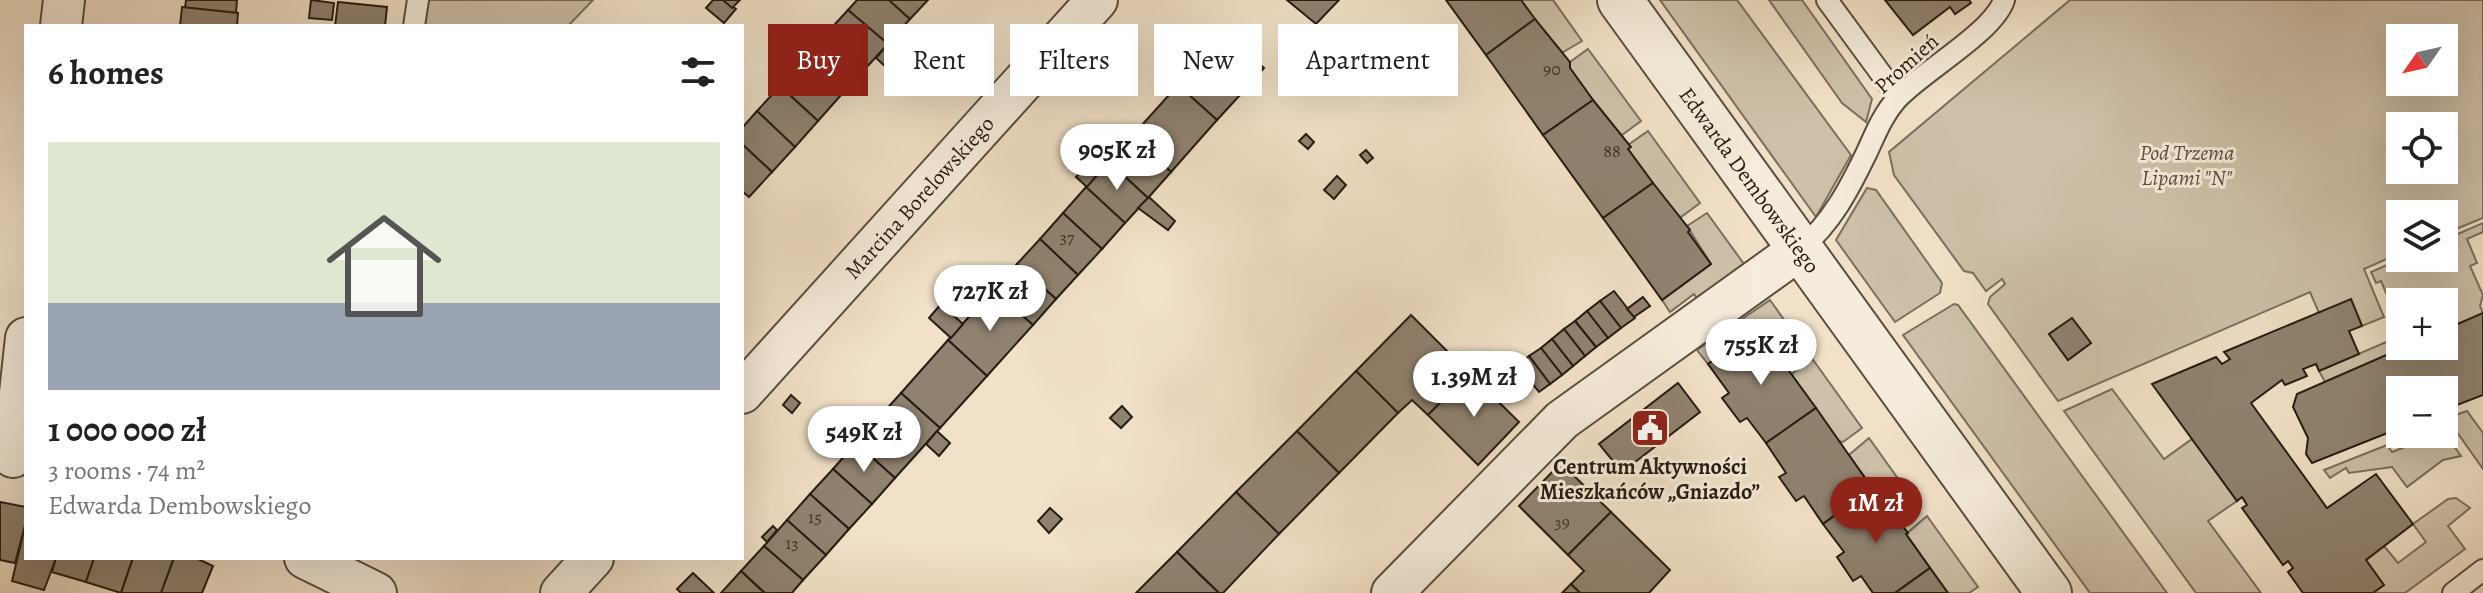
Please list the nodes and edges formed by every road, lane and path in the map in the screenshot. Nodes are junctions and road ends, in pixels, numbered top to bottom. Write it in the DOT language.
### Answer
graph roads {
  1 [pos="64,0"];
  2 [pos="418,0"];
  3 [pos="1097,0"];
  4 [pos="1620,0"];
  5 [pos="1827,0"];
  6 [pos="2004,0"];
  7 [pos="61,24"];
  8 [pos="414,24"];
  9 [pos="1898,97"];
  10 [pos="1800,249"];
  11 [pos="24,356"];
  12 [pos="744,391"];
  13 [pos="13,457"];
  14 [pos="309,560"];
  15 [pos="591,560"];
  16 [pos="2483,570"];
  17 [pos="376,593"];
  18 [pos="561,593"];
  19 [pos="1392,593"];
  20 [pos="2049,593"];
  21 [pos="2453,593"];
  1 -- 7 [label="street"];
  2 -- 8 [label="lane"];
  3 -- 12 [label="street, Marcina Borelowskiego"];
  4 -- 10 [label="street, Edwarda Dembowskiego"];
  5 -- 9 [label="lane"];
  6 -- 9 [label="lane, Promień"];
  9 -- 10 [label="lane, Promień"];
  10 -- 19 [label="street"];
  10 -- 20 [label="street, Edwarda Dembowskiego"];
  11 -- 13 [label="street"];
  14 -- 17 [label="street"];
  15 -- 18 [label="street"];
  16 -- 21 [label="lane"];
}
